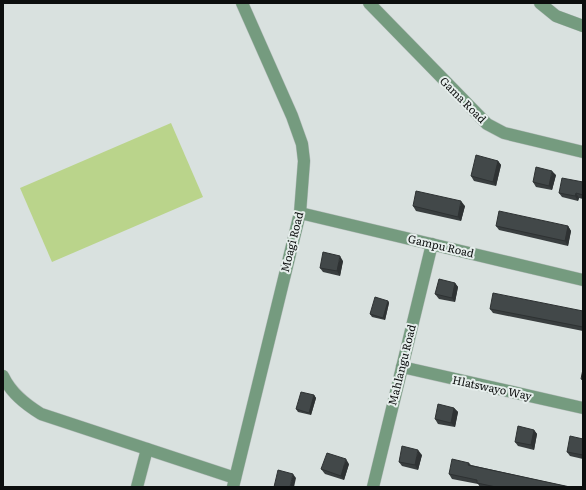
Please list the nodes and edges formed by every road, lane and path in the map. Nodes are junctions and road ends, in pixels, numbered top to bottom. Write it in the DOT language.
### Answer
graph roads {
  1 [pos="242,3"];
  2 [pos="369,3"];
  3 [pos="540,3"];
  4 [pos="583,26"];
  5 [pos="583,152"];
  6 [pos="300,213"];
  7 [pos="432,244"];
  8 [pos="583,280"];
  9 [pos="402,367"];
  10 [pos="3,376"];
  11 [pos="583,408"];
  12 [pos="147,449"];
  13 [pos="234,482"];
  14 [pos="137,487"];
  15 [pos="373,487"];
  1 -- 6 [label="street, Moagi Road"];
  2 -- 5 [label="street, Gama Road"];
  3 -- 4 [label="street"];
  6 -- 7 [label="street, Gampu Road"];
  6 -- 13 [label="street, Moagi Road"];
  7 -- 8 [label="street, Gampu Road"];
  7 -- 9 [label="street, Mahlangu Road"];
  9 -- 11 [label="street, Hlatswayo Way"];
  9 -- 15 [label="street, Mahlangu Road"];
  10 -- 12 [label="street"];
  12 -- 13 [label="street"];
  12 -- 14 [label="street"];
}
